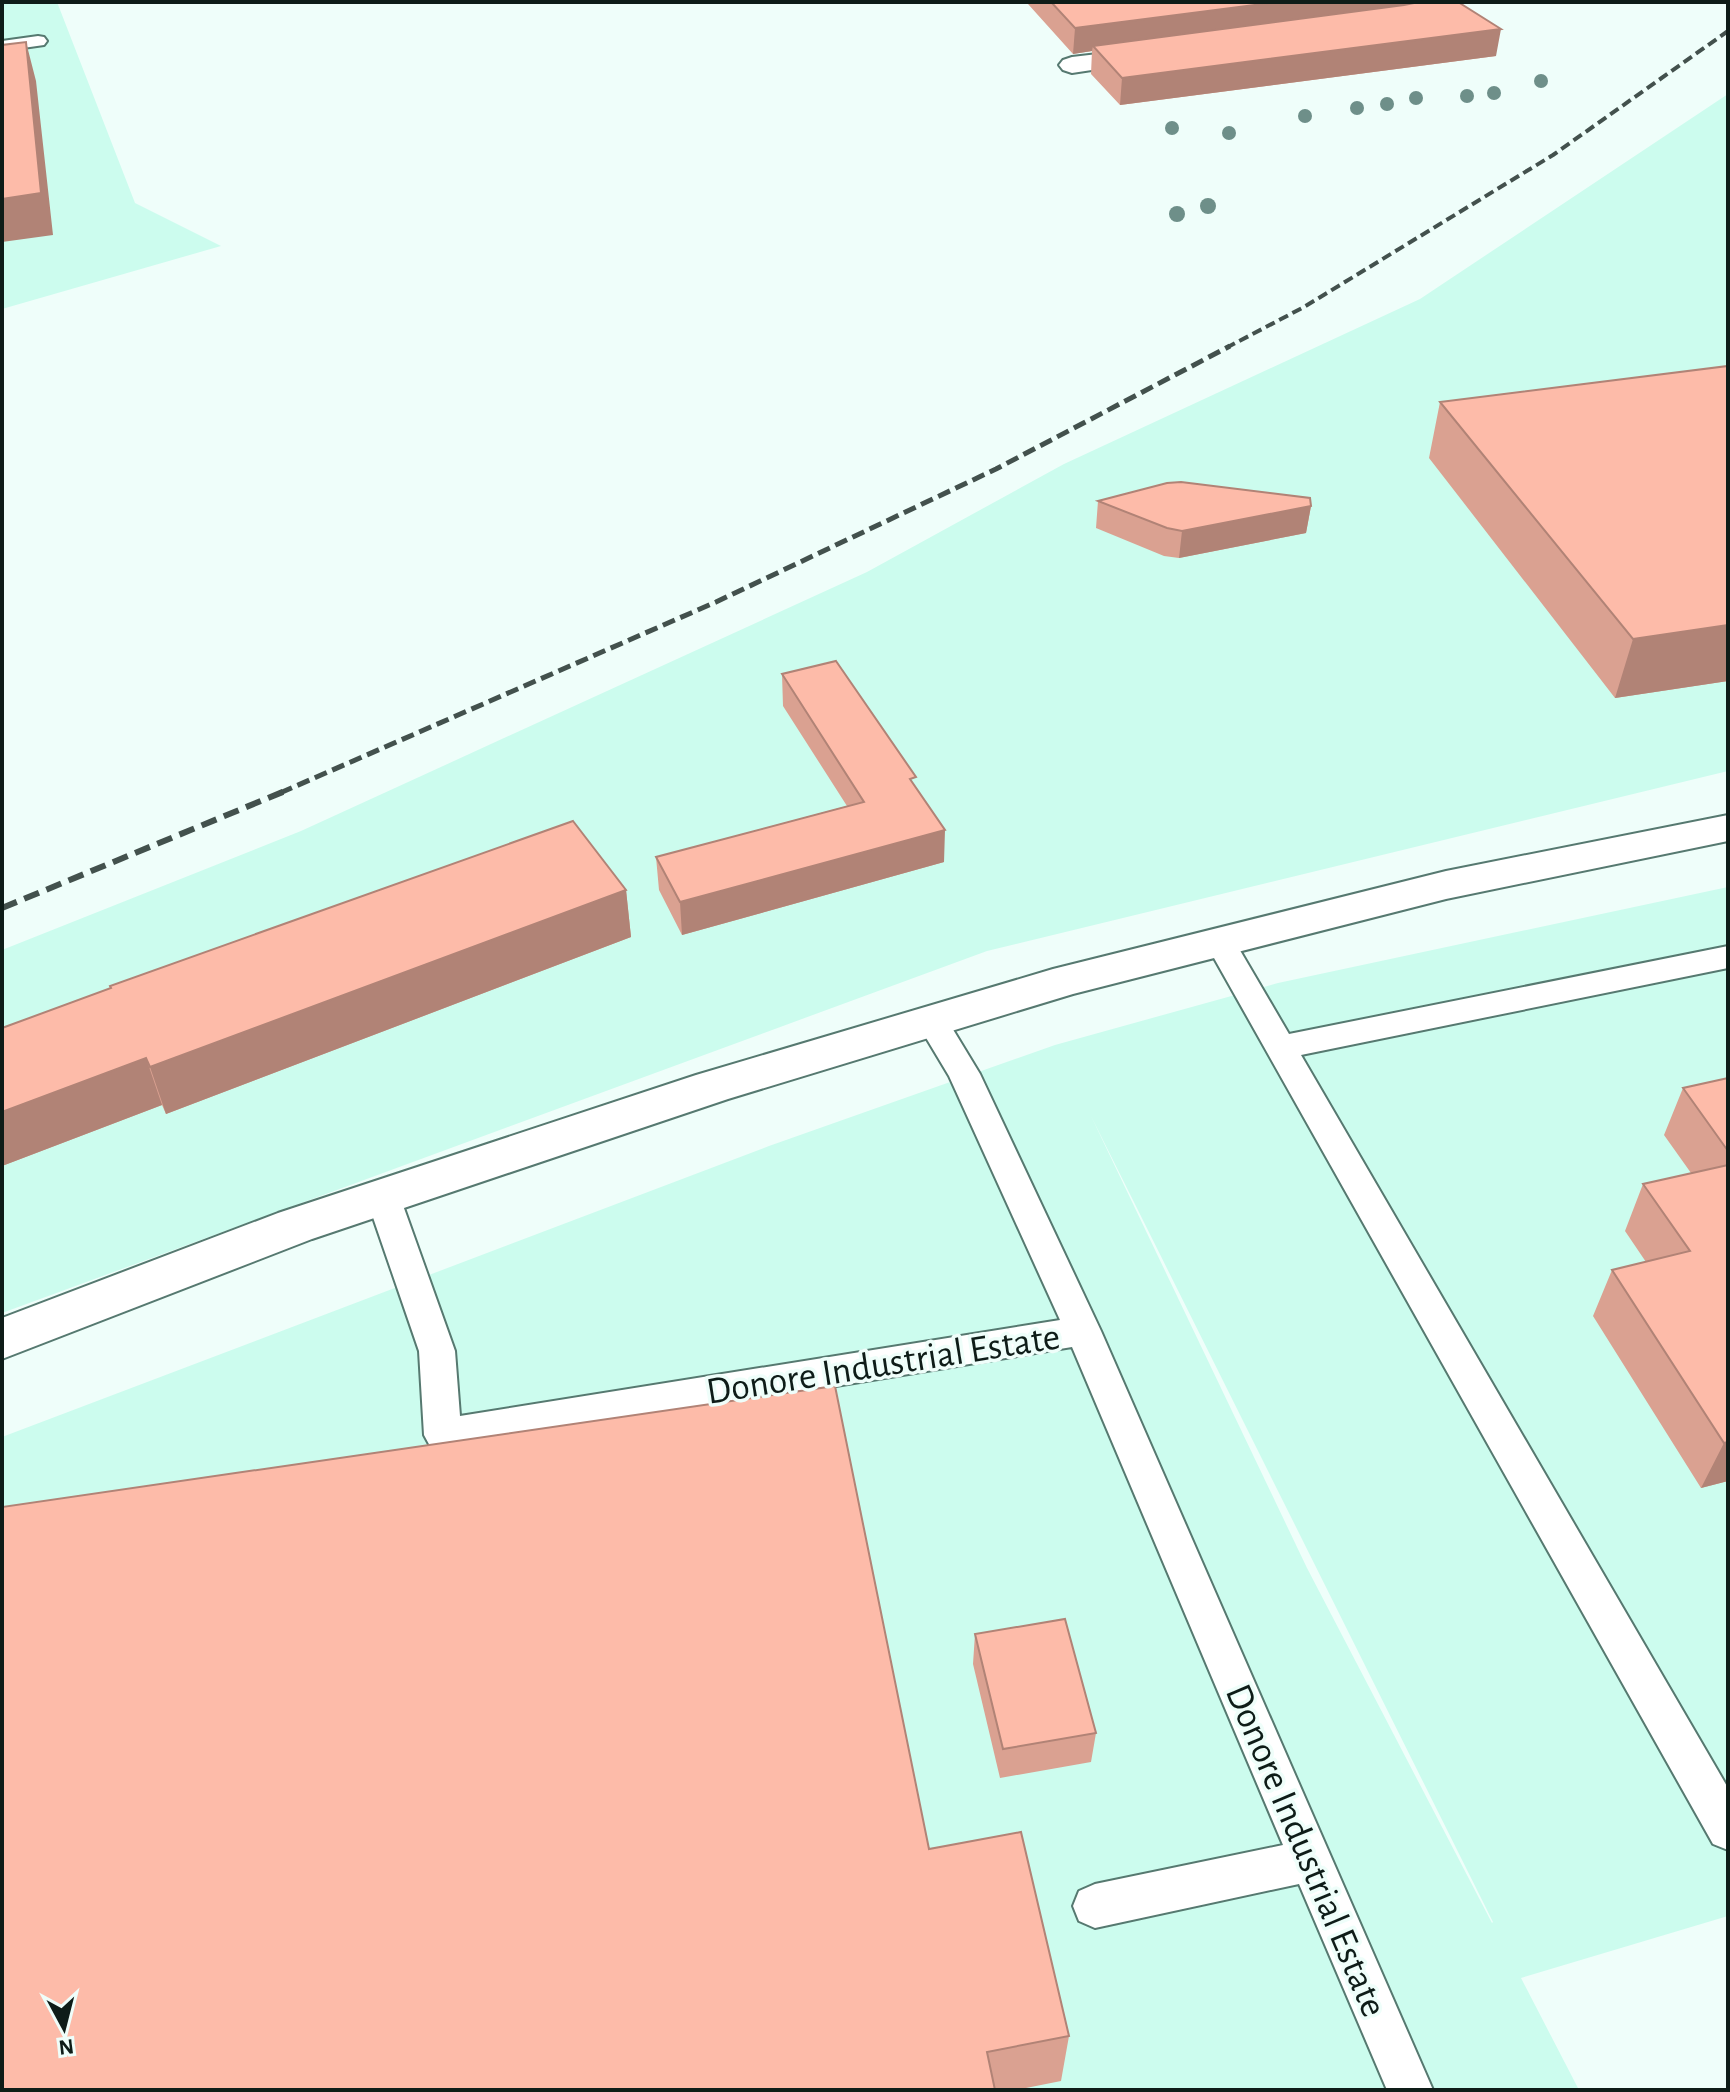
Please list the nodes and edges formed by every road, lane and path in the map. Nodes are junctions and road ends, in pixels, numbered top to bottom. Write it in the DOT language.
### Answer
graph roads {
  1 [pos="38,41"];
  2 [pos="2,46"];
  3 [pos="1165,53"];
  4 [pos="1072,65"];
  5 [pos="1728,828"];
  6 [pos="1220,942"];
  7 [pos="1728,957"];
  8 [pos="932,1021"];
  9 [pos="1282,1047"];
  10 [pos="383,1197"];
  11 [pos="1083,1331"];
  12 [pos="2,1339"];
  13 [pos="1728,1829"];
  14 [pos="1311,1860"];
  15 [pos="1095,1906"];
  16 [pos="1410,2090"];
  1 -- 2 [label="lane"];
  3 -- 4 [label="street"];
  5 -- 6 [label="street"];
  6 -- 8 [label="street"];
  6 -- 9 [label="lane"];
  7 -- 9 [label="lane"];
  8 -- 10 [label="street"];
  8 -- 11 [label="lane"];
  9 -- 13 [label="lane"];
  10 -- 11 [label="lane, Donore Industrial Estate"];
  10 -- 12 [label="street"];
  11 -- 14 [label="lane, Donore Industrial Estate"];
  14 -- 15 [label="lane"];
  14 -- 16 [label="lane, Donore Industrial Estate"];
}
